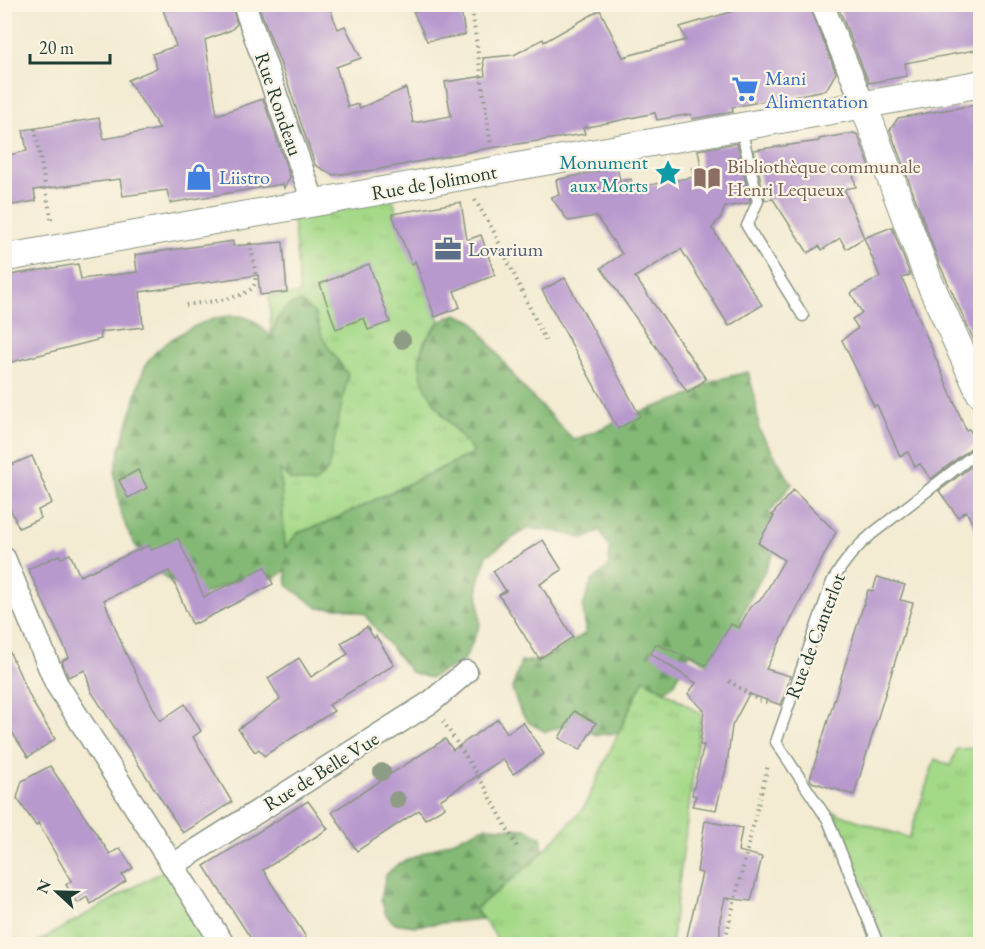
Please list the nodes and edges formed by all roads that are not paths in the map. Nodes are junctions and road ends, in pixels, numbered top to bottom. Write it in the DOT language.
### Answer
graph roads {
  1 [pos="244,4"];
  2 [pos="822,4"];
  3 [pos="981,84"];
  4 [pos="864,106"];
  5 [pos="741,128"];
  6 [pos="314,204"];
  7 [pos="4,258"];
  8 [pos="803,316"];
  9 [pos="981,393"];
  10 [pos="981,450"];
  11 [pos="4,558"];
  12 [pos="466,672"];
  13 [pos="173,865"];
  14 [pos="223,945"];
  15 [pos="878,945"];
  1 -- 6 [label="street, Rue Rondeau"];
  2 -- 4 [label="street"];
  3 -- 4 [label="street, Rue de Jolimont"];
  4 -- 5 [label="street, Rue de Jolimont"];
  4 -- 9 [label="street"];
  5 -- 6 [label="street, Rue de Jolimont"];
  5 -- 8 [label="lane"];
  6 -- 7 [label="street, Rue de Jolimont"];
  10 -- 15 [label="lane, Rue de Canterlot"];
  11 -- 13 [label="street"];
  12 -- 13 [label="street, Rue de Belle Vue"];
  13 -- 14 [label="street"];
}
